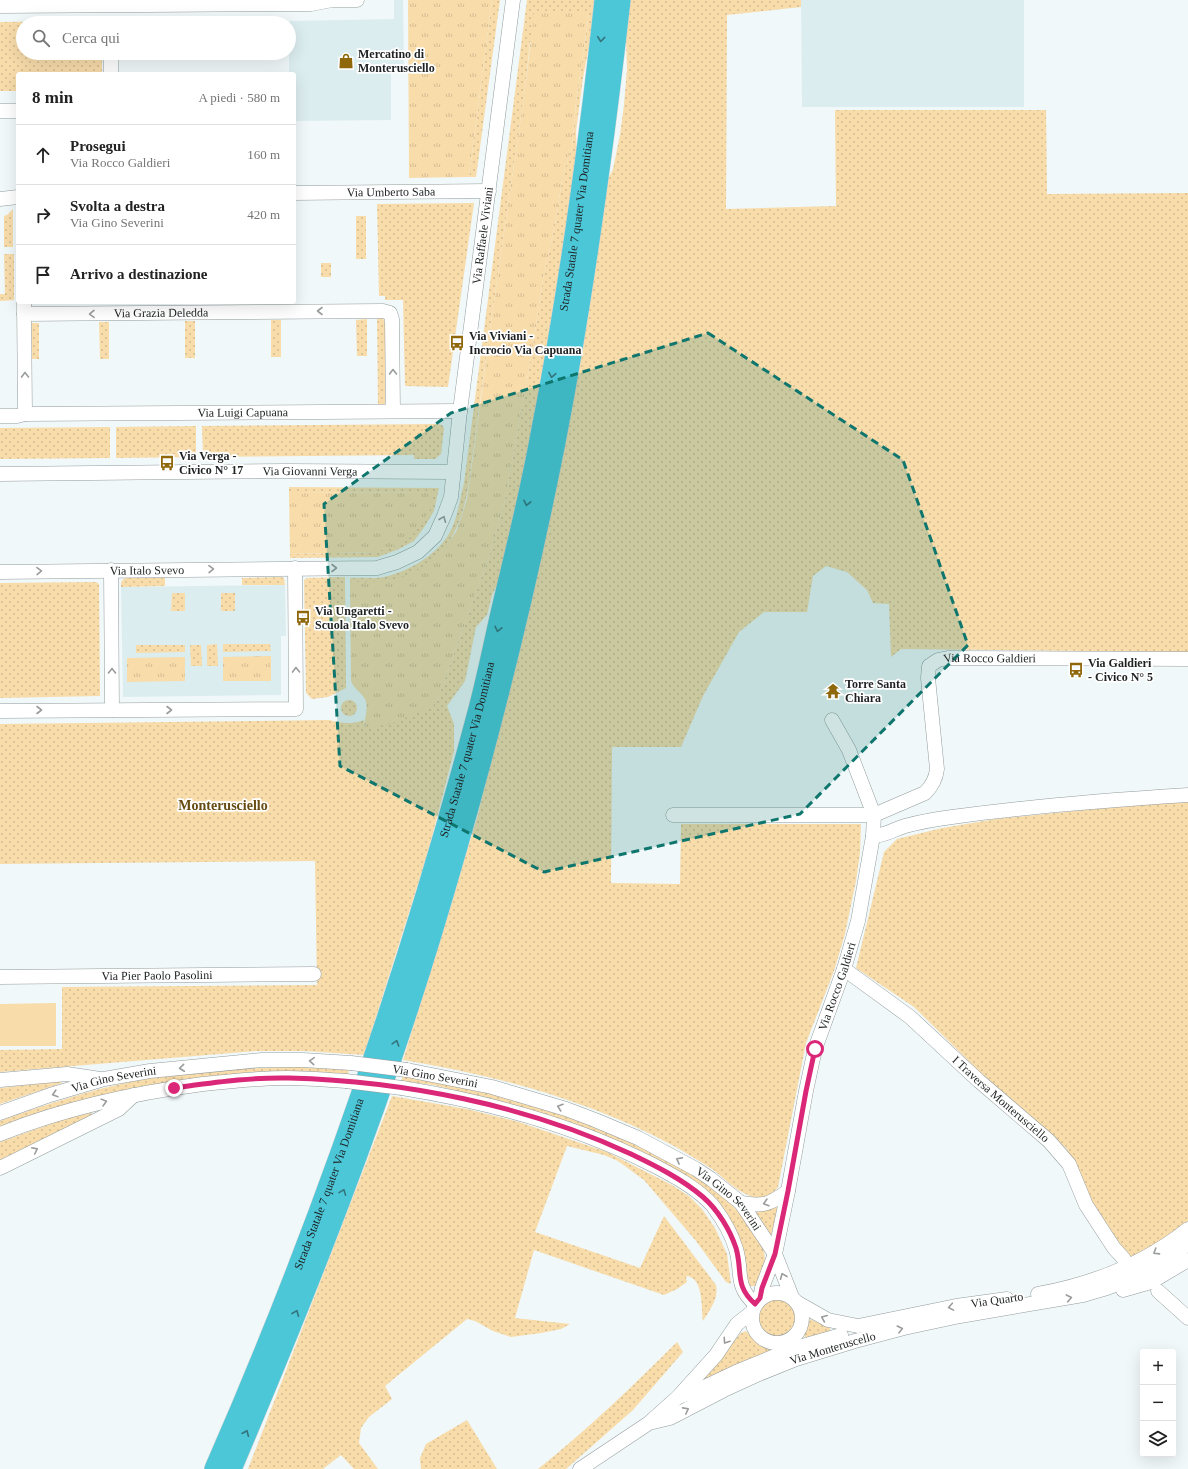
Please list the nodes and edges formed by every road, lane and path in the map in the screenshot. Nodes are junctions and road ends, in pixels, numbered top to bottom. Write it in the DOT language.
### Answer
graph roads {
  1 [pos="357,0"];
  2 [pos="513,0"];
  3 [pos="605,0"];
  4 [pos="620,0"];
  5 [pos="0,6"];
  6 [pos="111,60"];
  7 [pos="111,72"];
  8 [pos="0,111"];
  9 [pos="16,111"];
  10 [pos="489,191"];
  11 [pos="296,193"];
  12 [pos="16,197"];
  13 [pos="0,199"];
  14 [pos="24,308"];
  15 [pos="393,411"];
  16 [pos="460,411"];
  17 [pos="25,414"];
  18 [pos="0,416"];
  19 [pos="453,472"];
  20 [pos="0,474"];
  21 [pos="295,568"];
  22 [pos="111,570"];
  23 [pos="0,572"];
  24 [pos="1188,660"];
  25 [pos="112,710"];
  26 [pos="0,711"];
  27 [pos="832,720"];
  28 [pos="1188,795"];
  29 [pos="673,815"];
  30 [pos="874,815"];
  31 [pos="873,836"];
  32 [pos="844,969"];
  33 [pos="314,974"];
  34 [pos="0,976"];
  35 [pos="104,1079"];
  36 [pos="0,1080"];
  37 [pos="134,1095"];
  38 [pos="0,1113"];
  39 [pos="0,1134"];
  40 [pos="0,1168"];
  41 [pos="788,1191"];
  42 [pos="741,1203"];
  43 [pos="1188,1229"];
  44 [pos="1188,1244"];
  45 [pos="775,1254"];
  46 [pos="1124,1259"];
  47 [pos="1188,1260"];
  48 [pos="740,1284"];
  49 [pos="1107,1288"];
  50 [pos="1158,1291"];
  51 [pos="795,1300"];
  52 [pos="755,1305"];
  53 [pos="1188,1318"];
  54 [pos="737,1324"];
  55 [pos="841,1335"];
  56 [pos="792,1350"];
  57 [pos="678,1397"];
  58 [pos="649,1422"];
  59 [pos="215,1469"];
  60 [pos="231,1469"];
  61 [pos="580,1469"];
  1 -- 5 [label="street"];
  2 -- 10 [label="street, Via Raffaele Viviani"];
  3 -- 59 [label="highway, Strada Statale 7 quater Via Domitiana, one-way"];
  60 -- 4 [label="highway, Strada Statale 7 quater Via Domitiana, one-way"];
  6 -- 7 [label="street"];
  8 -- 9 [label="street"];
  10 -- 11 [label="street, Via Umberto Saba"];
  10 -- 16 [label="street, Via Raffaele Viviani"];
  12 -- 13 [label="street"];
  15 -- 14 [label="street, Via Grazia Deledda, one-way"];
  17 -- 14 [label="street, Via Grazia Deledda, one-way"];
  15 -- 16 [label="street, Via Luigi Capuana"];
  15 -- 17 [label="street, Via Luigi Capuana"];
  16 -- 19 [label="street, Via Raffaele Viviani"];
  17 -- 18 [label="street, Via Luigi Capuana"];
  19 -- 20 [label="street, Via Giovanni Verga"];
  21 -- 19 [label="street, Via Italo Svevo, one-way"];
  22 -- 21 [label="street, Via Italo Svevo, one-way"];
  25 -- 21 [label="street, one-way"];
  23 -- 22 [label="street, Via Italo Svevo, one-way"];
  25 -- 22 [label="street, one-way"];
  24 -- 30 [label="street, Via Rocco Galdieri"];
  26 -- 25 [label="street, one-way"];
  27 -- 30 [label="street"];
  28 -- 31 [label="street"];
  29 -- 30 [label="street"];
  30 -- 31 [label="street, Via Rocco Galdieri"];
  31 -- 32 [label="street, Via Rocco Galdieri"];
  32 -- 41 [label="street, Via Rocco Galdieri"];
  32 -- 46 [label="street, I Traversa Monterusciello"];
  33 -- 34 [label="street, Via Pier Paolo Pasolini"];
  35 -- 36 [label="street"];
  35 -- 38 [label="street, Via Gino Severini, one-way"];
  42 -- 35 [label="street, Via Gino Severini, one-way, bridge"];
  39 -- 37 [label="street, Via Gino Severini, one-way"];
  40 -- 37 [label="street, one-way"];
  37 -- 48 [label="street, Via Gino Severini, bridge"];
  41 -- 42 [label="street, one-way"];
  41 -- 45 [label="street, Via Rocco Galdieri"];
  42 -- 45 [label="street, Via Gino Severini"];
  43 -- 51 [label="street, Via Quarto, one-way"];
  44 -- 49 [label="street"];
  51 -- 45 [label="street, Via Gino Severini, one-way"];
  45 -- 52 [label="street, Via Rocco Galdieri"];
  47 -- 49 [label="street"];
  48 -- 52 [label="street, Via Gino Severini"];
  48 -- 54 [label="street"];
  56 -- 49 [label="street, Via Monteruscello, one-way"];
  50 -- 53 [label="street"];
  51 -- 52 [label="street"];
  51 -- 56 [label="street"];
  52 -- 54 [label="street"];
  52 -- 56 [label="street"];
  54 -- 57 [label="street, one-way"];
  55 -- 56 [label="street"];
  56 -- 57 [label="street"];
  58 -- 56 [label="street, Via Monteruscello, one-way"];
  57 -- 58 [label="street"];
  58 -- 61 [label="street, Via Monteruscello"];
}
